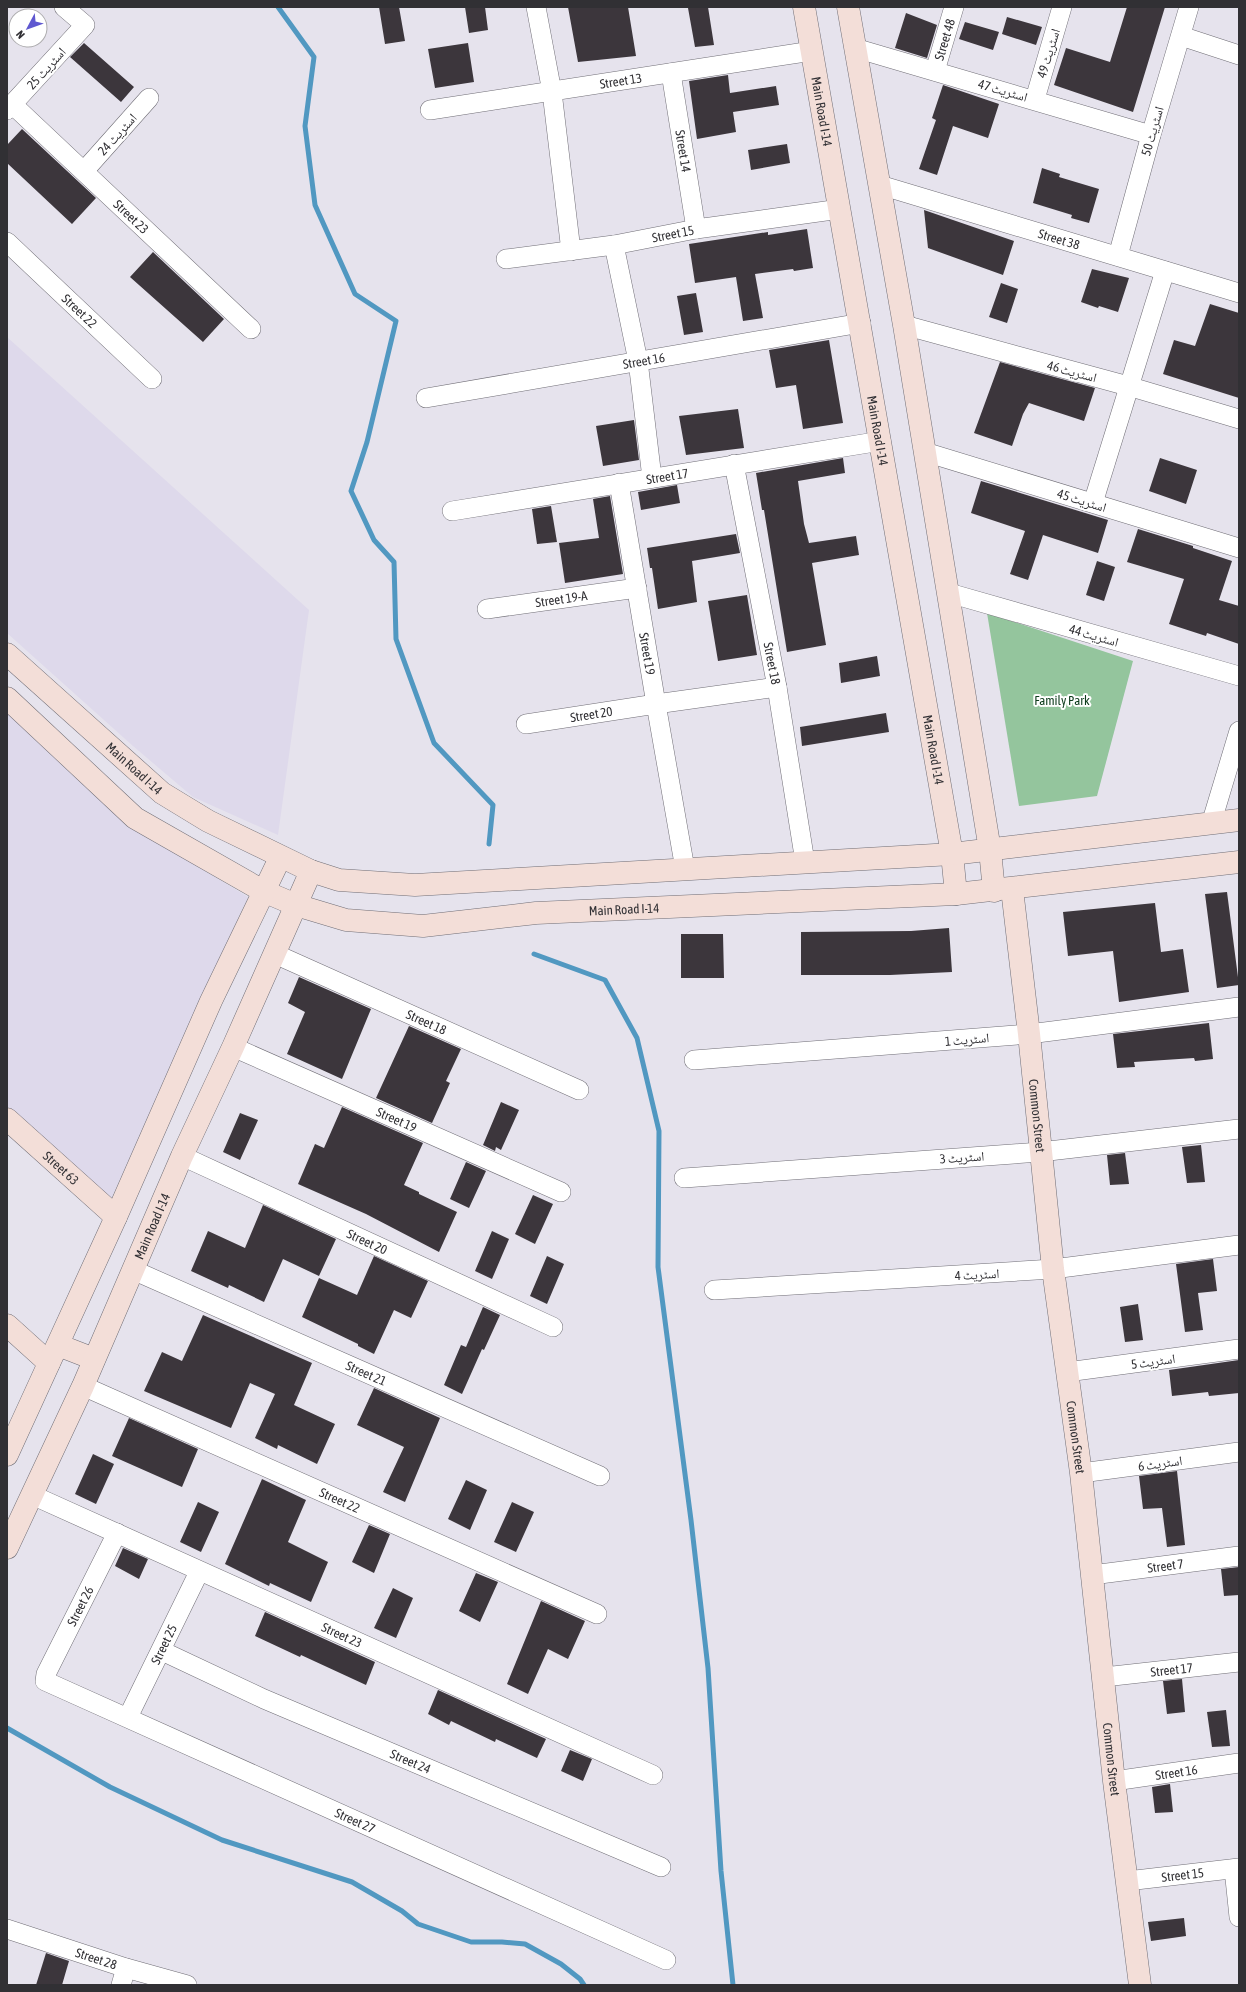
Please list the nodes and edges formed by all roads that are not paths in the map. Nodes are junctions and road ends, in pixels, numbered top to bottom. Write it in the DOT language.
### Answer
graph roads {
  1 [pos="64,7"];
  2 [pos="536,7"];
  3 [pos="804,7"];
  4 [pos="848,7"];
  5 [pos="954,7"];
  6 [pos="1062,7"];
  7 [pos="1190,7"];
  8 [pos="1181,36"];
  9 [pos="855,48"];
  10 [pos="812,51"];
  11 [pos="1239,55"];
  12 [pos="935,71"];
  13 [pos="671,73"];
  14 [pos="552,92"];
  15 [pos="149,98"];
  16 [pos="1035,99"];
  17 [pos="10,107"];
  18 [pos="430,110"];
  19 [pos="1151,135"];
  20 [pos="84,171"];
  21 [pos="880,185"];
  22 [pos="840,210"];
  23 [pos="696,229"];
  24 [pos="7,242"];
  25 [pos="614,244"];
  26 [pos="571,251"];
  27 [pos="1118,256"];
  28 [pos="506,259"];
  29 [pos="1165,271"];
  30 [pos="1239,293"];
  31 [pos="861,323"];
  32 [pos="904,325"];
  33 [pos="251,328"];
  34 [pos="638,361"];
  35 [pos="152,379"];
  36 [pos="1128,386"];
  37 [pos="426,398"];
  38 [pos="1239,419"];
  39 [pos="881,442"];
  40 [pos="925,452"];
  41 [pos="734,464"];
  42 [pos="652,478"];
  43 [pos="620,483"];
  44 [pos="1093,503"];
  45 [pos="452,510"];
  46 [pos="1239,548"];
  47 [pos="637,588"];
  48 [pos="949,593"];
  49 [pos="487,609"];
  50 [pos="7,654"];
  51 [pos="1239,676"];
  52 [pos="777,687"];
  53 [pos="7,698"];
  54 [pos="656,704"];
  55 [pos="526,724"];
  56 [pos="1239,731"];
  57 [pos="1239,820"];
  58 [pos="1211,824"];
  59 [pos="990,850"];
  60 [pos="952,854"];
  61 [pos="280,858"];
  62 [pos="805,862"];
  63 [pos="1239,862"];
  64 [pos="684,869"];
  65 [pos="311,871"];
  66 [pos="1003,890"];
  67 [pos="263,891"];
  68 [pos="956,894"];
  69 [pos="296,905"];
  70 [pos="274,954"];
  71 [pos="1239,1007"];
  72 [pos="1030,1034"];
  73 [pos="233,1047"];
  74 [pos="694,1060"];
  75 [pos="579,1090"];
  76 [pos="7,1119"];
  77 [pos="1239,1129"];
  78 [pos="1040,1152"];
  79 [pos="182,1156"];
  80 [pos="684,1178"];
  81 [pos="561,1192"];
  82 [pos="116,1217"];
  83 [pos="1239,1245"];
  84 [pos="1053,1269"];
  85 [pos="133,1270"];
  86 [pos="714,1290"];
  87 [pos="7,1326"];
  88 [pos="552,1327"];
  89 [pos="1239,1349"];
  90 [pos="53,1354"];
  91 [pos="94,1359"];
  92 [pos="1067,1372"];
  93 [pos="83,1386"];
  94 [pos="1239,1452"];
  95 [pos="7,1455"];
  96 [pos="1081,1473"];
  97 [pos="600,1476"];
  98 [pos="32,1495"];
  99 [pos="117,1533"];
  100 [pos="7,1548"];
  101 [pos="1239,1556"];
  102 [pos="199,1572"];
  103 [pos="1092,1575"];
  104 [pos="597,1614"];
  105 [pos="162,1650"];
  106 [pos="1239,1662"];
  107 [pos="1104,1677"];
  108 [pos="44,1680"];
  109 [pos="128,1717"];
  110 [pos="1239,1763"];
  111 [pos="652,1775"];
  112 [pos="1114,1781"];
  113 [pos="662,1867"];
  114 [pos="1236,1869"];
  115 [pos="1127,1881"];
  116 [pos="1239,1917"];
  117 [pos="7,1929"];
  118 [pos="666,1960"];
  119 [pos="124,1976"];
  120 [pos="187,1985"];
  121 [pos="1140,1985"];
  1 -- 17 [label="street, اسٹریٹ 25"];
  2 -- 14 [label="street"];
  3 -- 10 [label="main road, Main Road I-14"];
  4 -- 9 [label="main road"];
  5 -- 12 [label="street, Street 48"];
  6 -- 16 [label="street, اسٹریٹ 49"];
  7 -- 8 [label="street, اسٹریٹ 50"];
  8 -- 11 [label="street"];
  8 -- 19 [label="street, اسٹریٹ 50"];
  9 -- 12 [label="street, اسٹریٹ 47"];
  9 -- 21 [label="main road"];
  10 -- 13 [label="street, Street 13"];
  10 -- 22 [label="main road, Main Road I-14"];
  12 -- 16 [label="street, اسٹریٹ 47"];
  13 -- 14 [label="street, Street 13"];
  13 -- 23 [label="street, Street 14"];
  14 -- 18 [label="street, Street 13"];
  14 -- 26 [label="street"];
  15 -- 20 [label="street, اسٹریٹ 24"];
  16 -- 19 [label="street, اسٹریٹ 47"];
  17 -- 20 [label="street, Street 23"];
  19 -- 27 [label="street, اسٹریٹ 50"];
  20 -- 33 [label="street, Street 23"];
  21 -- 27 [label="street, Street 38"];
  21 -- 32 [label="main road"];
  22 -- 23 [label="street, Street 15"];
  22 -- 31 [label="main road, Main Road I-14"];
  23 -- 25 [label="street, Street 15"];
  24 -- 35 [label="street, Street 22"];
  25 -- 26 [label="street, Street 15"];
  25 -- 34 [label="street"];
  26 -- 28 [label="street, Street 15"];
  27 -- 29 [label="street, Street 38"];
  29 -- 30 [label="street, Street 38"];
  29 -- 36 [label="street"];
  31 -- 34 [label="street, Street 16"];
  31 -- 39 [label="main road, Main Road I-14"];
  32 -- 36 [label="street, اسٹریٹ 46"];
  32 -- 40 [label="main road"];
  34 -- 37 [label="street, Street 16"];
  34 -- 42 [label="street"];
  36 -- 38 [label="street, اسٹریٹ 46"];
  36 -- 44 [label="street"];
  39 -- 41 [label="street, Street 17"];
  39 -- 60 [label="main road, Main Road I-14"];
  40 -- 44 [label="street, اسٹریٹ 45"];
  40 -- 48 [label="main road"];
  41 -- 42 [label="street, Street 17"];
  41 -- 52 [label="street, Street 18"];
  42 -- 43 [label="street, Street 17"];
  43 -- 45 [label="street, Street 17"];
  43 -- 47 [label="street, Street 19"];
  44 -- 46 [label="street, اسٹریٹ 45"];
  47 -- 49 [label="street, Street 19-A"];
  47 -- 54 [label="street, Street 19"];
  48 -- 51 [label="street, اسٹریٹ 44"];
  48 -- 59 [label="main road"];
  50 -- 61 [label="main road, Main Road I-14"];
  52 -- 54 [label="street"];
  52 -- 62 [label="street, Street 18"];
  53 -- 67 [label="main road, Main Road I-14"];
  54 -- 55 [label="street, Street 20"];
  54 -- 64 [label="street, Street 19"];
  56 -- 58 [label="street"];
  57 -- 58 [label="main road, Main Road I-14"];
  58 -- 59 [label="main road, Main Road I-14"];
  59 -- 60 [label="main road, Main Road I-14"];
  59 -- 66 [label="main road"];
  60 -- 62 [label="main road, Main Road I-14"];
  60 -- 68 [label="main road, Main Road I-14"];
  61 -- 65 [label="main road, Main Road I-14"];
  61 -- 67 [label="main road"];
  62 -- 64 [label="main road, Main Road I-14"];
  63 -- 66 [label="main road, Main Road I-14"];
  64 -- 65 [label="main road, Main Road I-14"];
  65 -- 69 [label="main road, Main Road I-14"];
  66 -- 68 [label="main road, Main Road I-14"];
  66 -- 72 [label="main road, Common Street"];
  67 -- 69 [label="main road, Main Road I-14"];
  67 -- 82 [label="main road"];
  68 -- 69 [label="main road, Main Road I-14"];
  69 -- 70 [label="main road, Main Road I-14"];
  70 -- 73 [label="main road, Main Road I-14"];
  70 -- 75 [label="street, Street 18"];
  71 -- 72 [label="street, اسٹریٹ 1"];
  72 -- 74 [label="street, اسٹریٹ 1"];
  72 -- 78 [label="main road, Common Street"];
  73 -- 79 [label="main road, Main Road I-14"];
  73 -- 81 [label="street, Street 19"];
  76 -- 82 [label="main road, Street 63"];
  77 -- 78 [label="street, اسٹریٹ 3"];
  78 -- 80 [label="street, اسٹریٹ 3"];
  78 -- 84 [label="main road, Common Street"];
  79 -- 85 [label="main road, Main Road I-14"];
  79 -- 88 [label="street, Street 20"];
  82 -- 90 [label="main road"];
  83 -- 84 [label="street, اسٹریٹ 4"];
  84 -- 86 [label="street, اسٹریٹ 4"];
  84 -- 92 [label="main road, Common Street"];
  85 -- 91 [label="main road, Main Road I-14"];
  85 -- 97 [label="street, Street 21"];
  87 -- 90 [label="main road"];
  89 -- 92 [label="street, اسٹریٹ 5"];
  90 -- 91 [label="main road"];
  90 -- 95 [label="main road"];
  91 -- 93 [label="main road, Main Road I-14"];
  92 -- 96 [label="main road, Common Street"];
  93 -- 98 [label="main road, Main Road I-14"];
  93 -- 104 [label="street, Street 22"];
  94 -- 96 [label="street, اسٹریٹ 6"];
  96 -- 103 [label="main road, Common Street"];
  98 -- 99 [label="street, Street 23"];
  98 -- 100 [label="main road, Main Road I-14"];
  99 -- 102 [label="street, Street 23"];
  99 -- 108 [label="street, Street 26"];
  101 -- 103 [label="street, Street 7"];
  102 -- 105 [label="street, Street 25"];
  102 -- 111 [label="street, Street 23"];
  103 -- 107 [label="main road, Common Street"];
  105 -- 109 [label="street, Street 25"];
  105 -- 113 [label="street, Street 24"];
  106 -- 107 [label="street, Street 17"];
  107 -- 112 [label="main road, Common Street"];
  108 -- 109 [label="street, Street 27"];
  109 -- 118 [label="street, Street 27"];
  110 -- 112 [label="street, Street 16"];
  112 -- 115 [label="main road, Common Street"];
  114 -- 115 [label="street, Street 15"];
  114 -- 116 [label="street"];
  115 -- 121 [label="main road, Common Street"];
  117 -- 119 [label="street, Street 28"];
  119 -- 120 [label="street, Street 28"];
}
